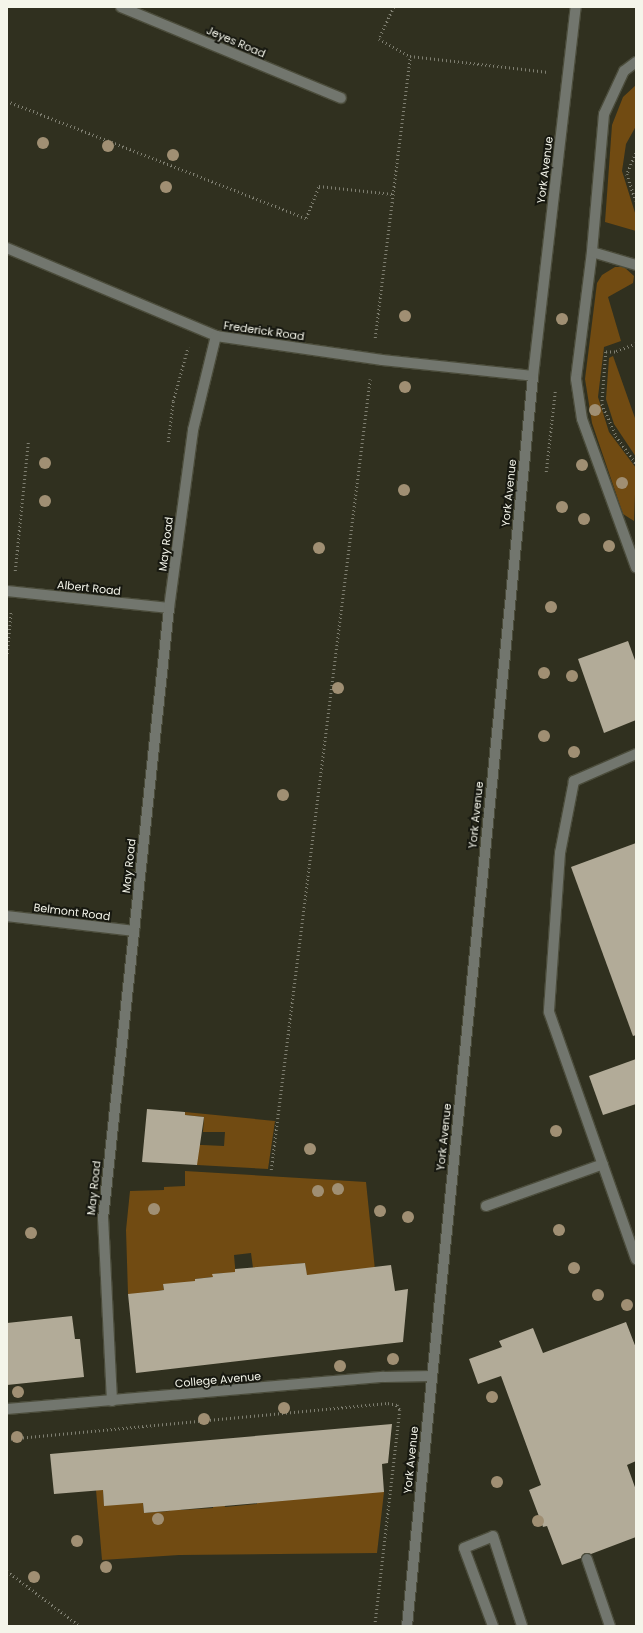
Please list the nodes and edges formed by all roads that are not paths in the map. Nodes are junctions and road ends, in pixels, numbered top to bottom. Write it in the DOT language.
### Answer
graph roads {
  1 [pos="121,7"];
  2 [pos="576,7"];
  3 [pos="636,62"];
  4 [pos="341,98"];
  5 [pos="7,248"];
  6 [pos="592,252"];
  7 [pos="636,265"];
  8 [pos="216,336"];
  9 [pos="533,376"];
  10 [pos="636,565"];
  11 [pos="10,591"];
  12 [pos="169,608"];
  13 [pos="636,754"];
  14 [pos="7,916"];
  15 [pos="134,931"];
  16 [pos="603,1164"];
  17 [pos="486,1206"];
  18 [pos="636,1259"];
  19 [pos="431,1376"];
  20 [pos="112,1401"];
  21 [pos="7,1409"];
  22 [pos="587,1559"];
  23 [pos="407,1626"];
  24 [pos="493,1626"];
  25 [pos="522,1626"];
  26 [pos="610,1626"];
  1 -- 4 [label="street, Jeyes Road"];
  2 -- 9 [label="street, York Avenue"];
  3 -- 6 [label="street"];
  5 -- 8 [label="street, Frederick Road"];
  6 -- 7 [label="street"];
  6 -- 10 [label="street"];
  8 -- 9 [label="street, Frederick Road"];
  8 -- 12 [label="street, May Road"];
  9 -- 19 [label="street, York Avenue"];
  11 -- 12 [label="street, Albert Road"];
  12 -- 15 [label="street, May Road"];
  13 -- 16 [label="street"];
  14 -- 15 [label="street, Belmont Road"];
  15 -- 20 [label="street, May Road"];
  16 -- 17 [label="street"];
  16 -- 18 [label="street"];
  19 -- 20 [label="street, College Avenue"];
  19 -- 23 [label="street, York Avenue"];
  20 -- 21 [label="street, College Avenue"];
  22 -- 26 [label="street"];
  24 -- 25 [label="street"];
}
